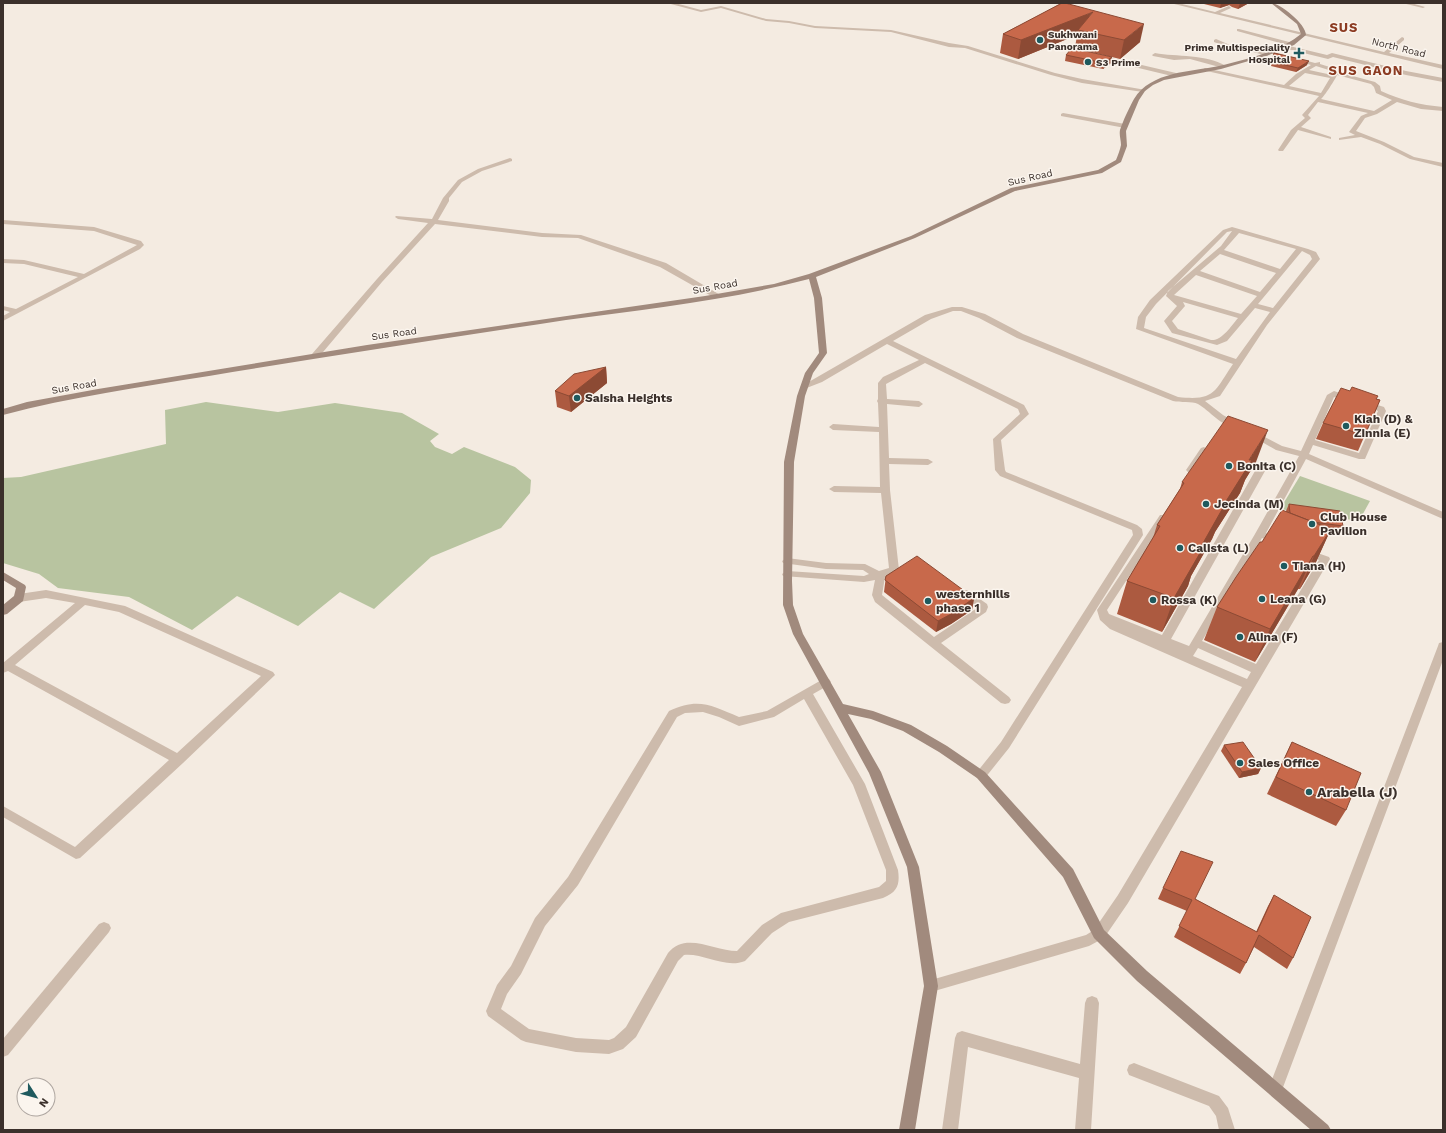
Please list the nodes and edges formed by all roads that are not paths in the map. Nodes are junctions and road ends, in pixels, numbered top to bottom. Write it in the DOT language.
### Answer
graph roads {
  1 [pos="669,3"];
  2 [pos="1172,3"];
  3 [pos="1191,3"];
  4 [pos="1273,3"];
  5 [pos="1404,3"];
  6 [pos="1186,6"];
  7 [pos="1229,7"];
  8 [pos="1423,7"];
  9 [pos="1216,13"];
  10 [pos="1239,30"];
  11 [pos="1304,34"];
  12 [pos="1402,39"];
  13 [pos="1216,41"];
  14 [pos="1349,44"];
  15 [pos="1288,46"];
  16 [pos="1343,48"];
  17 [pos="1337,52"];
  18 [pos="1269,53"];
  19 [pos="1386,53"];
  20 [pos="1090,55"];
  21 [pos="1155,55"];
  22 [pos="1330,56"];
  23 [pos="1315,65"];
  24 [pos="1223,66"];
  25 [pos="1443,67"];
  26 [pos="1204,70"];
  27 [pos="1304,71"];
  28 [pos="1176,75"];
  29 [pos="1335,75"];
  30 [pos="1443,80"];
  31 [pos="1284,87"];
  32 [pos="1143,90"];
  33 [pos="1323,95"];
  34 [pos="1318,100"];
  35 [pos="1396,100"];
  36 [pos="1443,109"];
  37 [pos="1375,113"];
  38 [pos="1063,115"];
  39 [pos="1125,126"];
  40 [pos="1297,128"];
  41 [pos="1360,136"];
  42 [pos="1329,138"];
  43 [pos="1341,139"];
  44 [pos="1281,150"];
  45 [pos="510,160"];
  46 [pos="1443,165"];
  47 [pos="398,217"];
  48 [pos="3,222"];
  49 [pos="432,222"];
  50 [pos="1238,230"];
  51 [pos="1300,249"];
  52 [pos="1219,250"];
  53 [pos="3,260"];
  54 [pos="1195,272"];
  55 [pos="1282,272"];
  56 [pos="84,276"];
  57 [pos="812,276"];
  58 [pos="1170,295"];
  59 [pos="1262,295"];
  60 [pos="718,296"];
  61 [pos="1253,305"];
  62 [pos="3,308"];
  63 [pos="1274,311"];
  64 [pos="17,312"];
  65 [pos="1242,317"];
  66 [pos="3,319"];
  67 [pos="887,341"];
  68 [pos="315,356"];
  69 [pos="925,360"];
  70 [pos="1239,363"];
  71 [pos="804,387"];
  72 [pos="1198,400"];
  73 [pos="881,401"];
  74 [pos="919,404"];
  75 [pos="3,412"];
  76 [pos="833,427"];
  77 [pos="882,430"];
  78 [pos="1310,441"];
  79 [pos="1204,450"];
  80 [pos="1304,455"];
  81 [pos="884,461"];
  82 [pos="928,462"];
  83 [pos="1260,471"];
  84 [pos="1188,476"];
  85 [pos="834,489"];
  86 [pos="885,490"];
  87 [pos="1168,509"];
  88 [pos="1443,516"];
  89 [pos="1260,534"];
  90 [pos="787,561"];
  91 [pos="787,574"];
  92 [pos="3,575"];
  93 [pos="880,575"];
  94 [pos="956,586"];
  95 [pos="19,598"];
  96 [pos="84,601"];
  97 [pos="3,611"];
  98 [pos="1104,617"];
  99 [pos="1165,640"];
  100 [pos="934,643"];
  101 [pos="1443,646"];
  102 [pos="1191,651"];
  103 [pos="5,667"];
  104 [pos="1258,670"];
  105 [pos="825,682"];
  106 [pos="1249,685"];
  107 [pos="806,693"];
  108 [pos="1005,700"];
  109 [pos="840,708"];
  110 [pos="179,760"];
  111 [pos="981,775"];
  112 [pos="3,811"];
  113 [pos="104,928"];
  114 [pos="1098,934"];
  115 [pos="931,986"];
  116 [pos="1092,1002"];
  117 [pos="3,1050"];
  118 [pos="1134,1070"];
  119 [pos="1087,1073"];
  120 [pos="1275,1090"];
  121 [pos="907,1130"];
  122 [pos="950,1130"];
  123 [pos="1083,1130"];
  124 [pos="1227,1130"];
  125 [pos="1324,1130"];
  1 -- 32 [label="street"];
  2 -- 6 [label="street, North Road"];
  3 -- 6 [label="street"];
  4 -- 11 [label="main road"];
  5 -- 8 [label="street"];
  6 -- 9 [label="street, North Road"];
  7 -- 9 [label="street"];
  9 -- 11 [label="street, North Road"];
  10 -- 15 [label="street"];
  11 -- 14 [label="street, North Road"];
  11 -- 15 [label="main road, Sus Road"];
  12 -- 19 [label="street"];
  13 -- 18 [label="street"];
  14 -- 16 [label="street"];
  14 -- 19 [label="street, North Road"];
  15 -- 18 [label="main road, Sus Road"];
  15 -- 22 [label="street"];
  17 -- 22 [label="street"];
  18 -- 23 [label="street"];
  18 -- 24 [label="main road, Sus Road"];
  19 -- 25 [label="street, North Road"];
  20 -- 28 [label="street"];
  21 -- 24 [label="street"];
  22 -- 23 [label="street"];
  22 -- 30 [label="street"];
  23 -- 27 [label="street"];
  23 -- 29 [label="street"];
  24 -- 26 [label="main road, Sus Road"];
  26 -- 28 [label="main road, Sus Road"];
  26 -- 31 [label="street"];
  27 -- 29 [label="street"];
  27 -- 31 [label="street"];
  28 -- 32 [label="main road, Sus Road"];
  29 -- 33 [label="street"];
  29 -- 35 [label="street"];
  31 -- 33 [label="street"];
  32 -- 39 [label="main road, Sus Road"];
  33 -- 34 [label="street"];
  34 -- 37 [label="street"];
  34 -- 40 [label="street"];
  35 -- 36 [label="street"];
  35 -- 37 [label="street"];
  37 -- 41 [label="street"];
  38 -- 39 [label="street"];
  39 -- 57 [label="main road, Sus Road"];
  40 -- 42 [label="street"];
  40 -- 44 [label="street"];
  41 -- 43 [label="street"];
  41 -- 46 [label="street"];
  45 -- 49 [label="street"];
  47 -- 49 [label="street"];
  48 -- 56 [label="street"];
  49 -- 60 [label="street"];
  49 -- 68 [label="street"];
  50 -- 51 [label="street"];
  50 -- 52 [label="street"];
  50 -- 70 [label="street"];
  51 -- 55 [label="street"];
  51 -- 63 [label="street"];
  52 -- 54 [label="street"];
  52 -- 55 [label="street"];
  53 -- 56 [label="street"];
  54 -- 58 [label="street"];
  54 -- 59 [label="street"];
  55 -- 59 [label="street"];
  56 -- 64 [label="street"];
  57 -- 60 [label="main road, Sus Road"];
  57 -- 71 [label="main road"];
  58 -- 65 [label="street"];
  58 -- 65 [label="street"];
  59 -- 61 [label="street"];
  60 -- 68 [label="main road, Sus Road"];
  61 -- 63 [label="street"];
  61 -- 65 [label="street"];
  62 -- 64 [label="street"];
  63 -- 70 [label="street"];
  64 -- 66 [label="street"];
  67 -- 69 [label="street"];
  67 -- 71 [label="street"];
  67 -- 72 [label="street"];
  68 -- 75 [label="main road, Sus Road"];
  69 -- 73 [label="street"];
  69 -- 111 [label="street"];
  70 -- 72 [label="street"];
  71 -- 90 [label="main road"];
  72 -- 80 [label="street"];
  73 -- 74 [label="street"];
  73 -- 77 [label="street"];
  76 -- 77 [label="street"];
  77 -- 81 [label="street"];
  78 -- 78 [label="street"];
  78 -- 80 [label="street"];
  79 -- 84 [label="street"];
  80 -- 88 [label="street"];
  80 -- 89 [label="street"];
  81 -- 82 [label="street"];
  81 -- 86 [label="street"];
  83 -- 99 [label="street"];
  85 -- 86 [label="street"];
  86 -- 93 [label="street"];
  87 -- 98 [label="street"];
  89 -- 102 [label="street"];
  89 -- 104 [label="street"];
  90 -- 91 [label="main road"];
  90 -- 93 [label="street"];
  91 -- 93 [label="street"];
  91 -- 105 [label="main road"];
  92 -- 95 [label="main road"];
  93 -- 100 [label="street"];
  94 -- 100 [label="street"];
  95 -- 96 [label="street"];
  95 -- 97 [label="main road"];
  96 -- 103 [label="street"];
  96 -- 110 [label="street"];
  98 -- 99 [label="street"];
  98 -- 102 [label="street"];
  99 -- 102 [label="street"];
  100 -- 108 [label="street"];
  101 -- 120 [label="street"];
  102 -- 104 [label="street"];
  102 -- 106 [label="street"];
  103 -- 110 [label="street"];
  104 -- 106 [label="street"];
  105 -- 107 [label="street"];
  105 -- 109 [label="main road"];
  106 -- 114 [label="street"];
  107 -- 107 [label="street"];
  109 -- 111 [label="main road"];
  109 -- 115 [label="main road"];
  110 -- 112 [label="street"];
  111 -- 114 [label="main road"];
  113 -- 117 [label="street"];
  114 -- 115 [label="street"];
  114 -- 120 [label="main road"];
  115 -- 121 [label="main road"];
  116 -- 119 [label="street"];
  118 -- 124 [label="street"];
  119 -- 122 [label="street"];
  119 -- 123 [label="street"];
  120 -- 125 [label="main road"];
}
